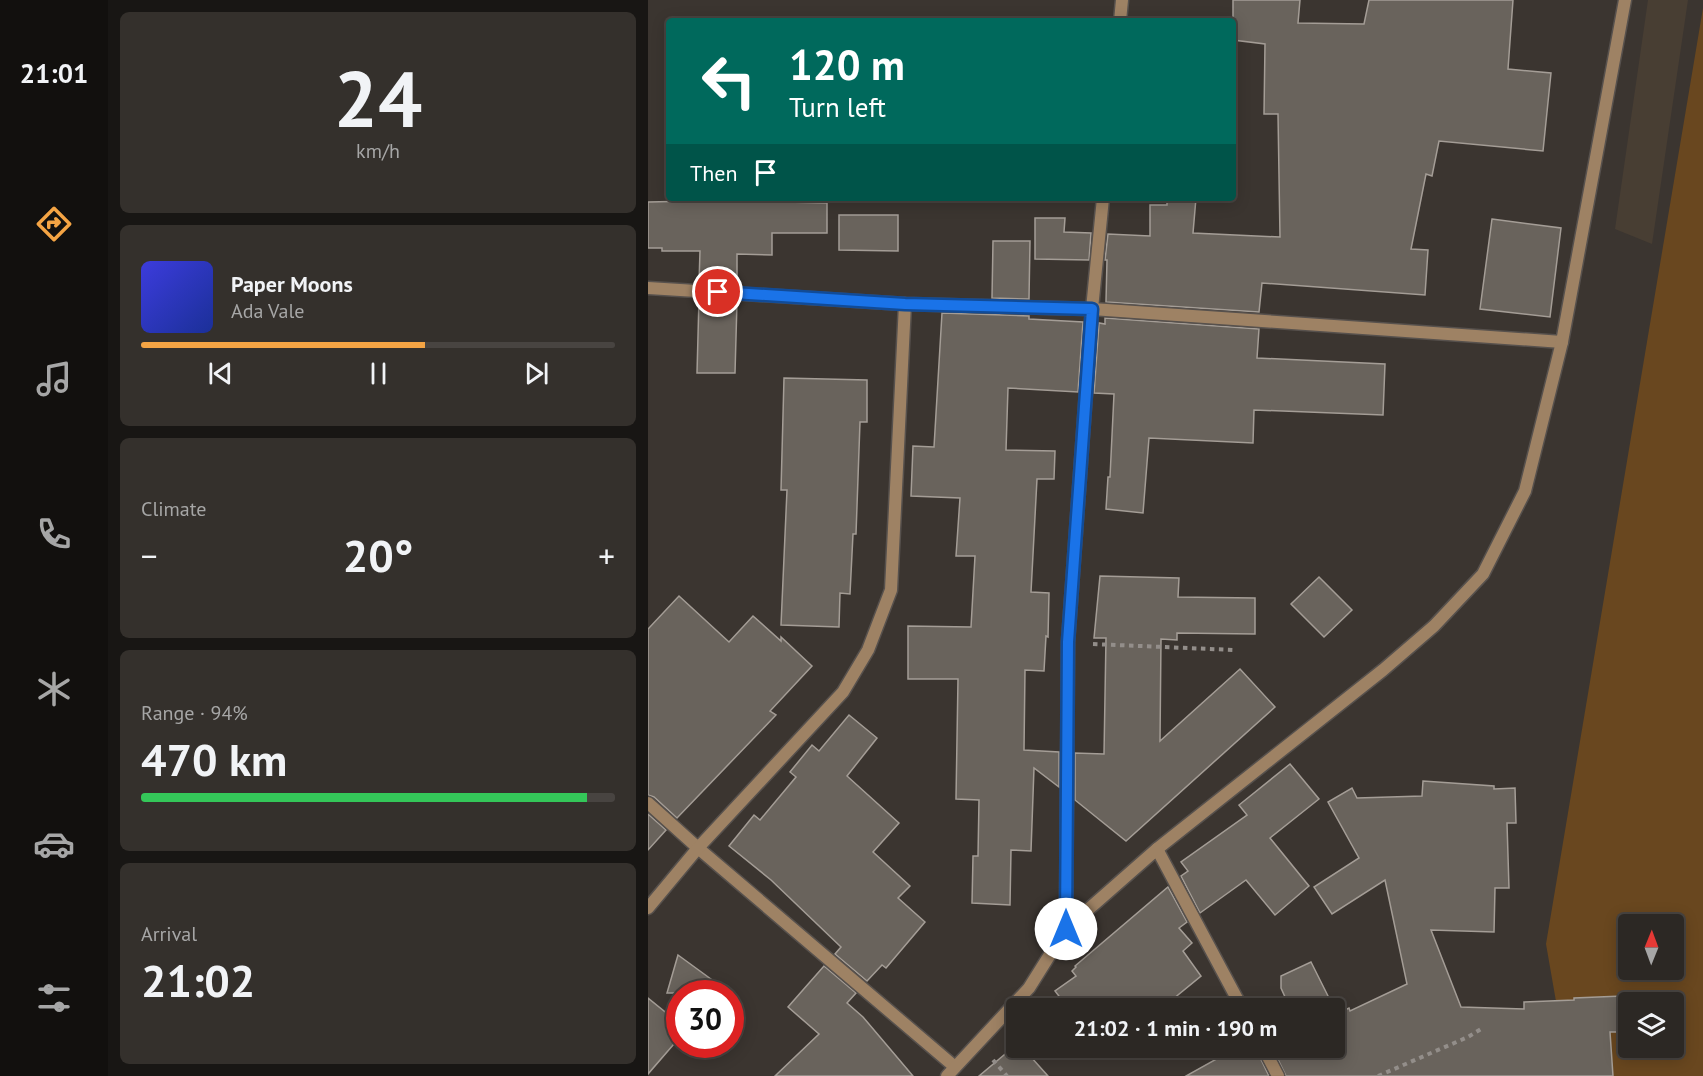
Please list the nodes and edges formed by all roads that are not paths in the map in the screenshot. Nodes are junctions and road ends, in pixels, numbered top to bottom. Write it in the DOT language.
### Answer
graph roads {
  1 [pos="1122,0"];
  2 [pos="1625,0"];
  3 [pos="1120,18"];
  4 [pos="1103,201"];
  5 [pos="648,288"];
  6 [pos="905,304"];
  7 [pos="1092,309"];
  8 [pos="1562,342"];
  9 [pos="648,803"];
  10 [pos="699,848"];
  11 [pos="1157,849"];
  12 [pos="648,908"];
  13 [pos="1066,929"];
  14 [pos="1237,998"];
  15 [pos="1269,1058"];
  16 [pos="951,1072"];
  17 [pos="1278,1076"];
  1 -- 3 [label="street"];
  2 -- 8 [label="street"];
  4 -- 7 [label="street"];
  5 -- 6 [label="street"];
  6 -- 7 [label="street"];
  6 -- 10 [label="street"];
  7 -- 8 [label="street"];
  7 -- 13 [label="street"];
  8 -- 11 [label="street"];
  9 -- 10 [label="street"];
  10 -- 12 [label="street"];
  10 -- 16 [label="street"];
  11 -- 13 [label="street"];
  11 -- 14 [label="street"];
  13 -- 16 [label="street"];
  15 -- 17 [label="street"];
}
